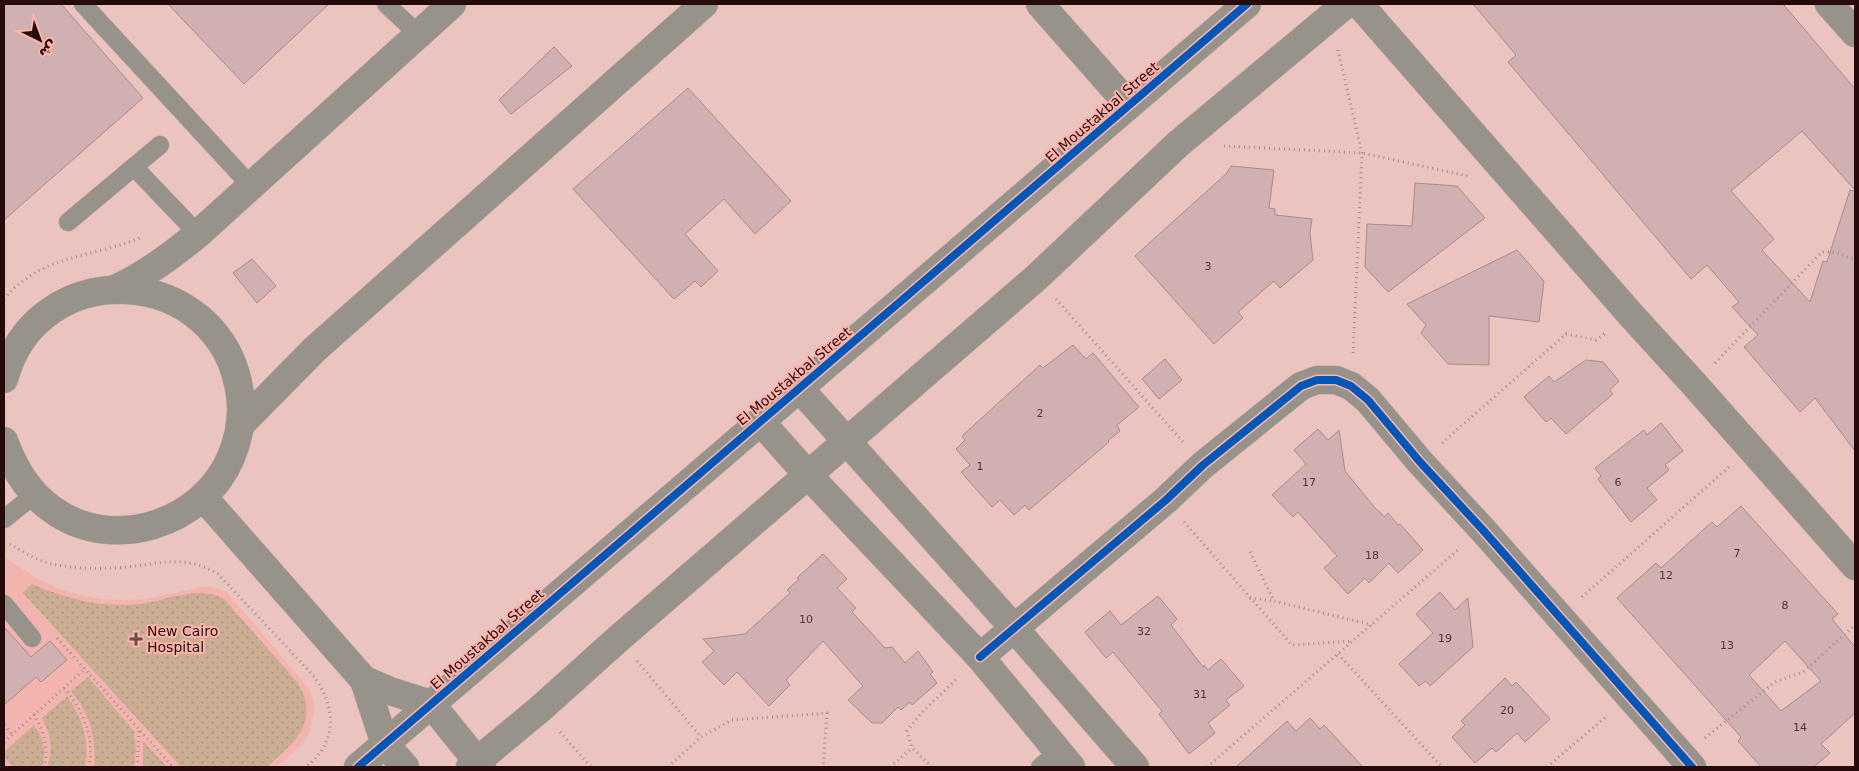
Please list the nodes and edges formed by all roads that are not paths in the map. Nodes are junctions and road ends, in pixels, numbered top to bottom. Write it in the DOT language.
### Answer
graph roads {
  1 [pos="83,4"];
  2 [pos="386,4"];
  3 [pos="452,4"];
  4 [pos="704,4"];
  5 [pos="1040,4"];
  6 [pos="1247,4"];
  7 [pos="1359,4"];
  8 [pos="1829,4"];
  9 [pos="1338,11"];
  10 [pos="1855,33"];
  11 [pos="418,34"];
  12 [pos="1129,105"];
  13 [pos="160,145"];
  14 [pos="134,167"];
  15 [pos="251,186"];
  16 [pos="68,222"];
  17 [pos="190,225"];
  18 [pos="115,289"];
  19 [pos="4,379"];
  20 [pos="799,388"];
  21 [pos="760,421"];
  22 [pos="240,425"];
  23 [pos="4,441"];
  24 [pos="846,442"];
  25 [pos="808,475"];
  26 [pos="34,495"];
  27 [pos="203,497"];
  28 [pos="4,519"];
  29 [pos="1855,566"];
  30 [pos="4,604"];
  31 [pos="1014,628"];
  32 [pos="32,638"];
  33 [pos="980,657"];
  34 [pos="364,680"];
  35 [pos="431,704"];
  36 [pos="385,744"];
  37 [pos="1056,762"];
  38 [pos="1687,762"];
  39 [pos="476,765"];
  40 [pos="358,767"];
  41 [pos="405,767"];
  42 [pos="1135,767"];
  1 -- 15 [label="lane"];
  2 -- 11 [label="lane"];
  3 -- 11 [label="street"];
  4 -- 22 [label="street"];
  5 -- 12 [label="street"];
  6 -- 12 [label="street, El Moustakbal Street"];
  7 -- 29 [label="street"];
  8 -- 10 [label="street"];
  9 -- 24 [label="street"];
  11 -- 15 [label="street"];
  12 -- 20 [label="street, El Moustakbal Street"];
  13 -- 14 [label="lane"];
  14 -- 16 [label="lane"];
  14 -- 17 [label="lane"];
  15 -- 17 [label="street"];
  17 -- 18 [label="street"];
  18 -- 19 [label="street"];
  18 -- 22 [label="street"];
  20 -- 21 [label="street, El Moustakbal Street"];
  20 -- 24 [label="street"];
  21 -- 25 [label="street"];
  21 -- 35 [label="street, El Moustakbal Street"];
  22 -- 27 [label="street"];
  23 -- 26 [label="street"];
  24 -- 25 [label="street"];
  24 -- 31 [label="street"];
  25 -- 33 [label="street"];
  25 -- 39 [label="street"];
  26 -- 27 [label="street"];
  26 -- 28 [label="lane"];
  27 -- 34 [label="street"];
  30 -- 32 [label="lane"];
  31 -- 33 [label="street"];
  31 -- 38 [label="street"];
  31 -- 42 [label="street"];
  33 -- 37 [label="street"];
  34 -- 35 [label="street"];
  34 -- 36 [label="street"];
  35 -- 36 [label="street, El Moustakbal Street"];
  35 -- 39 [label="street"];
  36 -- 40 [label="street, El Moustakbal Street"];
  36 -- 41 [label="street"];
}
